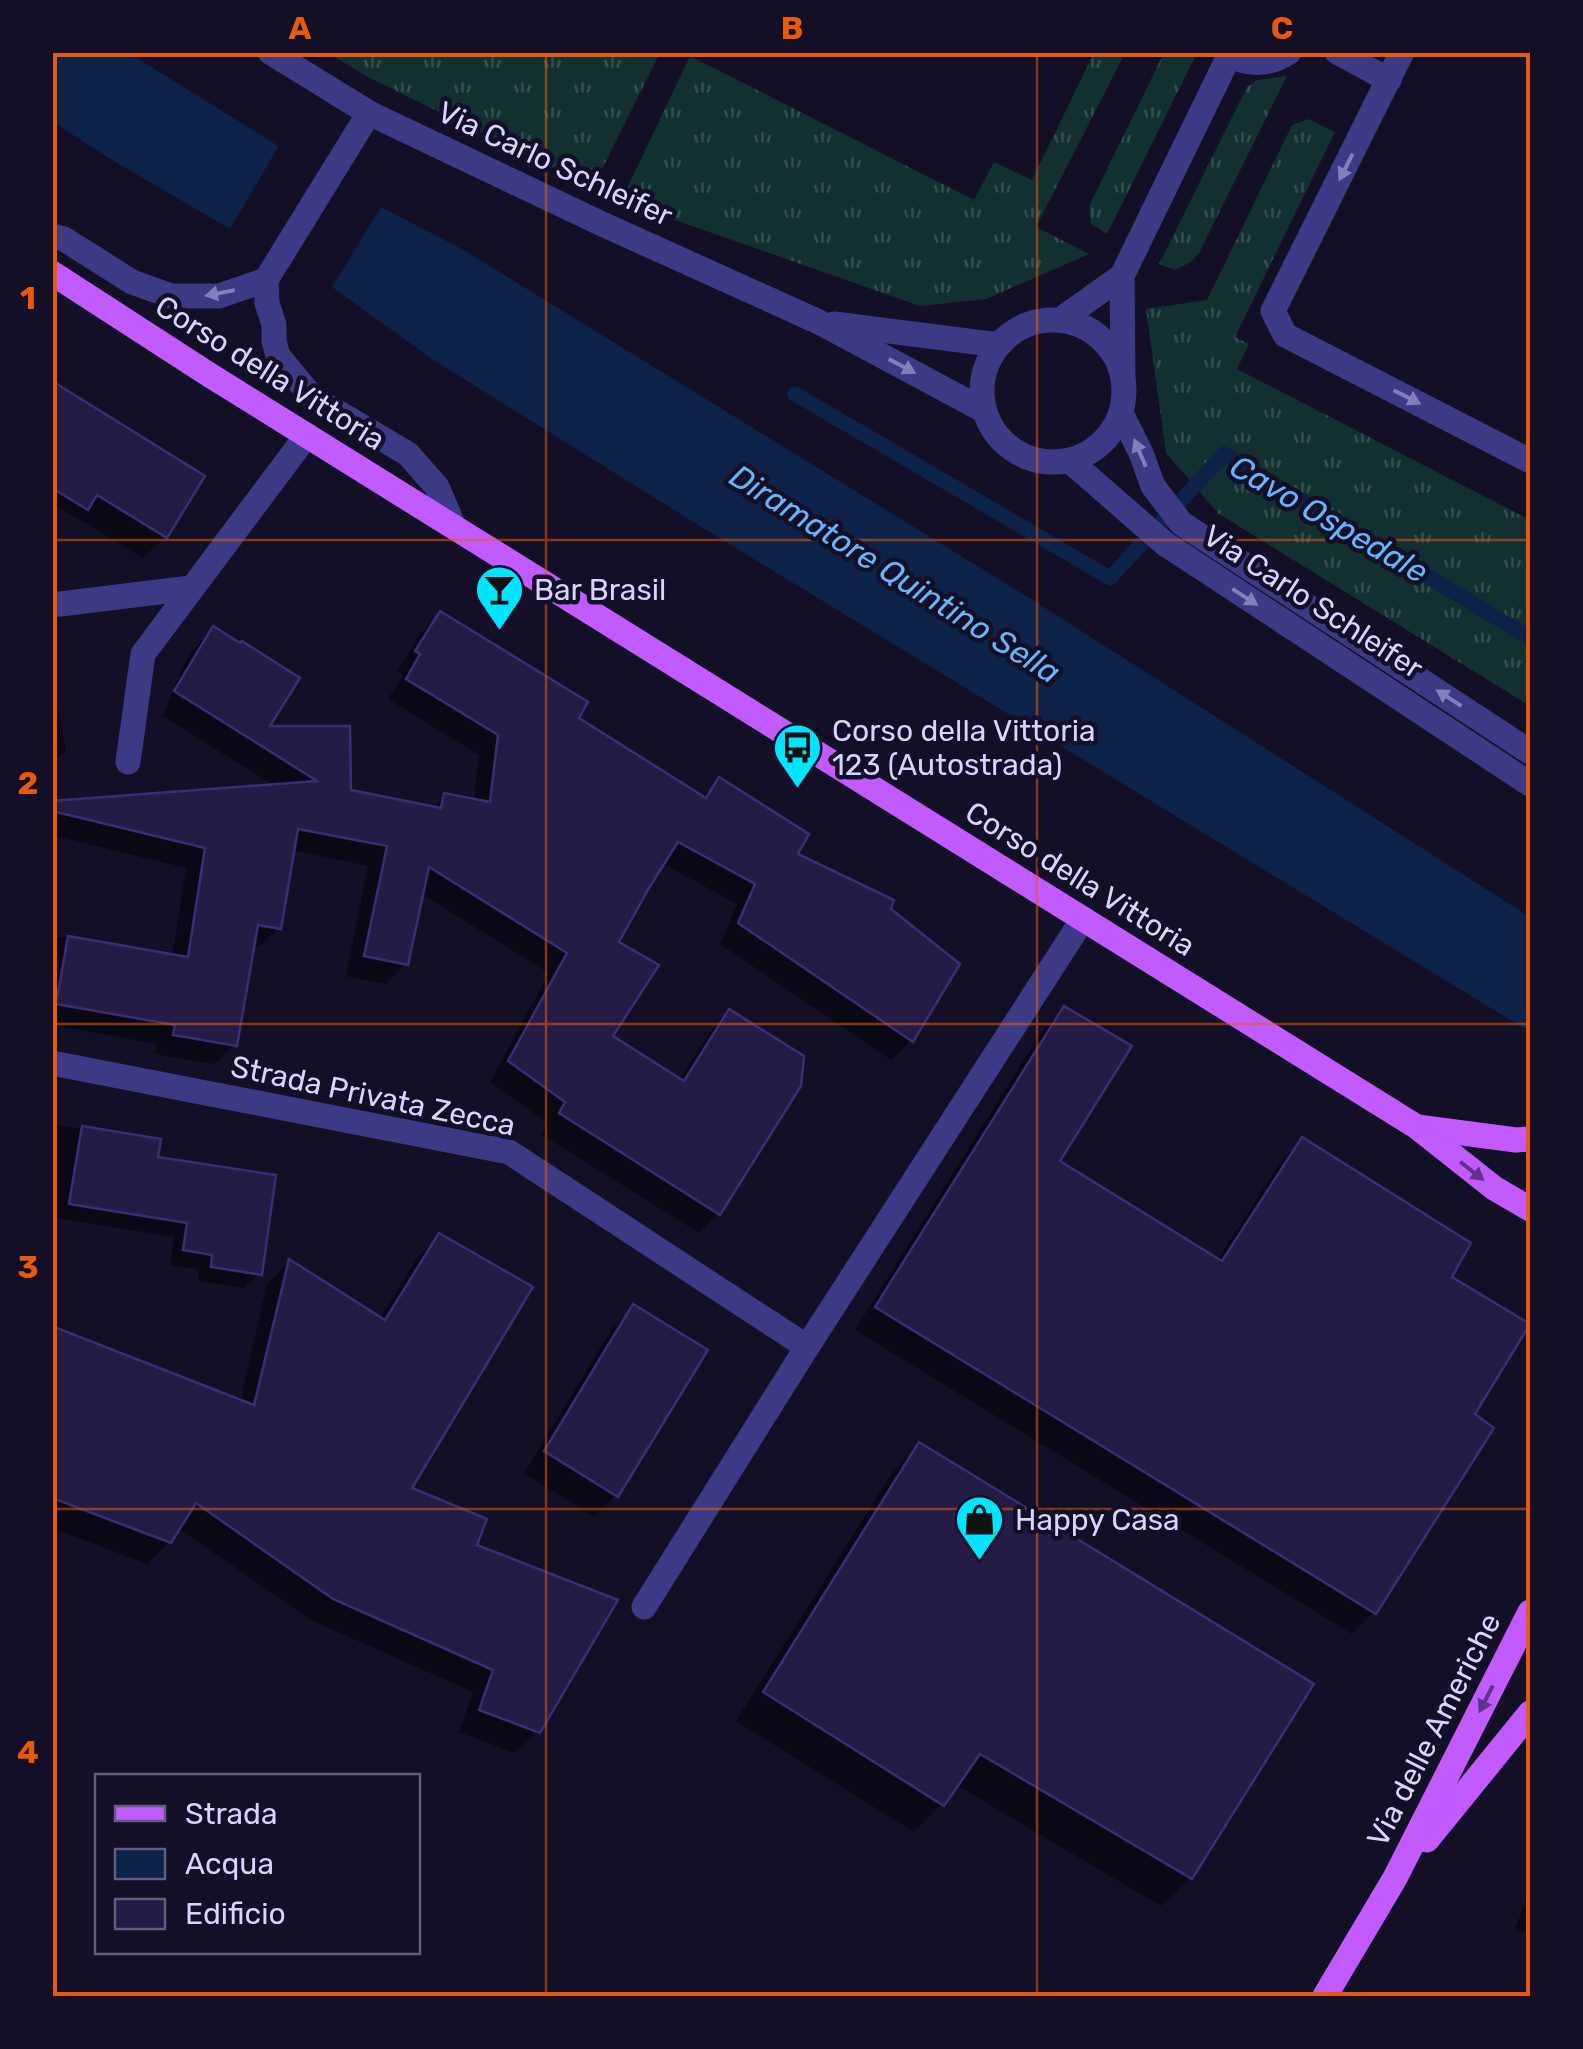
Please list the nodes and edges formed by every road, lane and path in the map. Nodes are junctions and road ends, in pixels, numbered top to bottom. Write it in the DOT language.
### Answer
graph roads {
  1 [pos="270,52"];
  2 [pos="1289,52"];
  3 [pos="1336,52"];
  4 [pos="1402,52"];
  5 [pos="1227,54"];
  6 [pos="1389,80"];
  7 [pos="368,113"];
  8 [pos="52,236"];
  9 [pos="52,273"];
  10 [pos="1122,276"];
  11 [pos="266,280"];
  12 [pos="1060,320"];
  13 [pos="819,322"];
  14 [pos="999,345"];
  15 [pos="1123,377"];
  16 [pos="985,412"];
  17 [pos="1121,412"];
  18 [pos="307,435"];
  19 [pos="1530,460"];
  20 [pos="1070,461"];
  21 [pos="454,527"];
  22 [pos="191,588"];
  23 [pos="52,605"];
  24 [pos="1530,752"];
  25 [pos="128,762"];
  26 [pos="1530,784"];
  27 [pos="1083,919"];
  28 [pos="52,1063"];
  29 [pos="1416,1128"];
  30 [pos="1530,1139"];
  31 [pos="1530,1208"];
  32 [pos="807,1347"];
  33 [pos="644,1606"];
  34 [pos="1530,1612"];
  35 [pos="1530,1713"];
  36 [pos="1395,1878"];
  37 [pos="1325,1996"];
  1 -- 7 [label="street, Via Carlo Schleifer"];
  2 -- 5 [label="street"];
  3 -- 6 [label="street"];
  4 -- 6 [label="street"];
  5 -- 10 [label="street"];
  6 -- 19 [label="street, one-way"];
  7 -- 11 [label="street"];
  7 -- 13 [label="street, Via Carlo Schleifer"];
  11 -- 8 [label="street, Corso della Vittoria, one-way"];
  9 -- 18 [label="main road, Corso della Vittoria"];
  10 -- 12 [label="street"];
  10 -- 15 [label="street"];
  11 -- 21 [label="street, Corso della Vittoria"];
  12 -- 14 [label="street"];
  12 -- 15 [label="street"];
  13 -- 14 [label="street"];
  13 -- 16 [label="street, one-way"];
  14 -- 16 [label="street"];
  15 -- 17 [label="street"];
  16 -- 20 [label="street"];
  17 -- 20 [label="street"];
  24 -- 17 [label="street, Via Carlo Schleifer, one-way"];
  18 -- 21 [label="main road, Corso della Vittoria"];
  18 -- 22 [label="street"];
  20 -- 26 [label="street, Via Carlo Schleifer, one-way"];
  21 -- 27 [label="main road, Corso della Vittoria"];
  22 -- 23 [label="street"];
  22 -- 25 [label="street"];
  27 -- 29 [label="main road, Corso della Vittoria"];
  27 -- 32 [label="street"];
  28 -- 32 [label="street, Strada Privata Zecca"];
  29 -- 30 [label="main road, Corso della Vittoria"];
  29 -- 31 [label="main road, Corso della Vittoria, one-way"];
  32 -- 33 [label="street"];
  34 -- 36 [label="main road, Via delle Americhe, one-way"];
  35 -- 36 [label="main road, Via delle Americhe"];
  36 -- 37 [label="main road, Via delle Americhe"];
}
